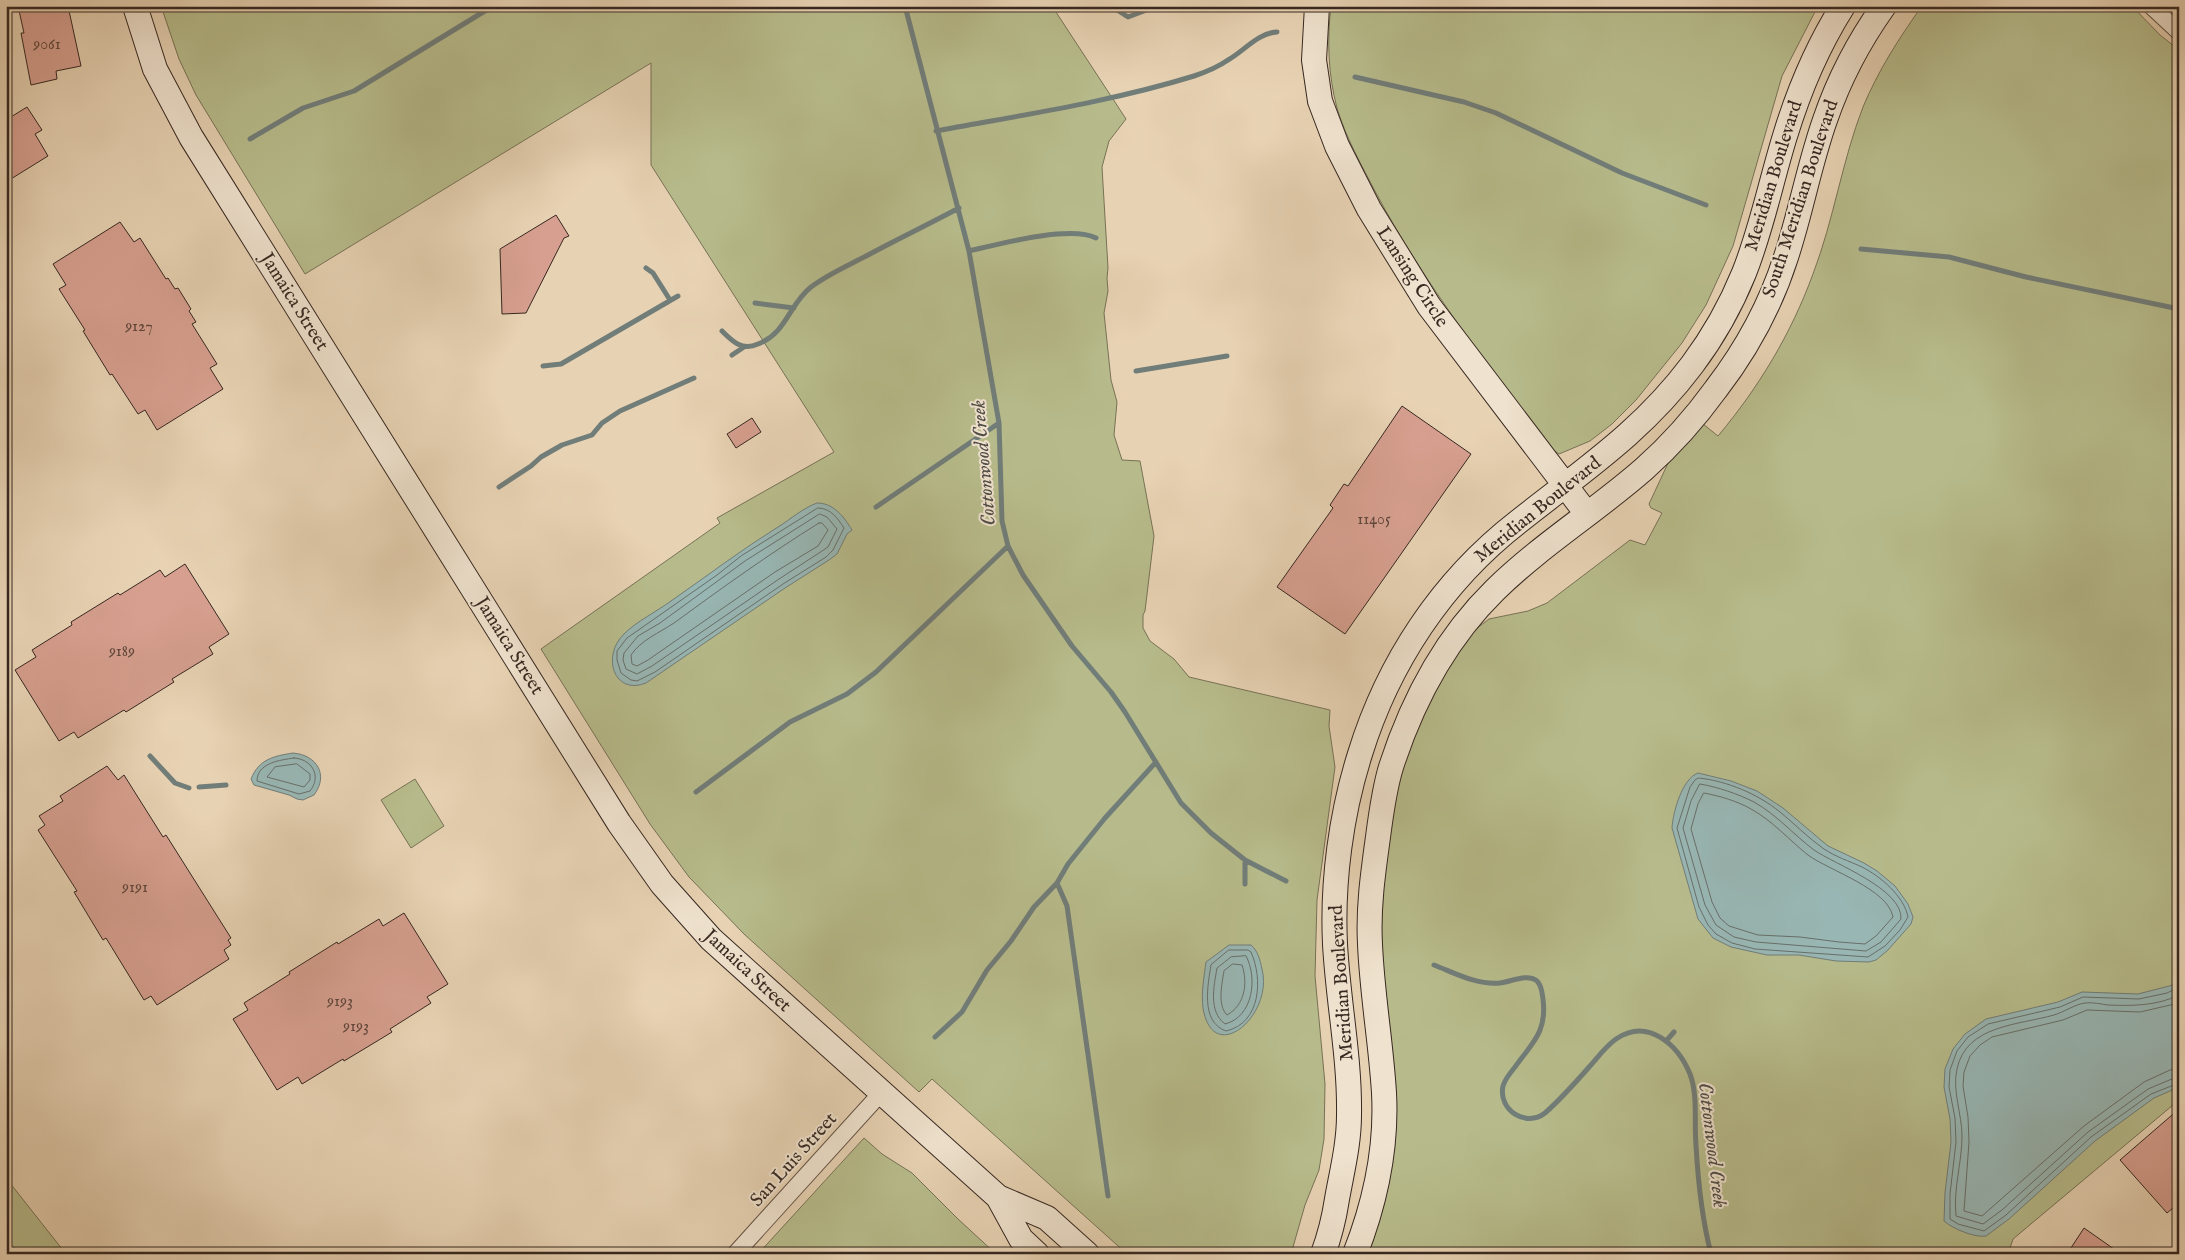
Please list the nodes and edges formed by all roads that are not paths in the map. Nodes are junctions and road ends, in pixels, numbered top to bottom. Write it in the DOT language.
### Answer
graph roads {
  1 [pos="135,6"];
  2 [pos="1317,6"];
  3 [pos="1843,6"];
  4 [pos="1884,6"];
  5 [pos="2152,6"];
  6 [pos="2179,32"];
  7 [pos="1565,487"];
  8 [pos="1587,514"];
  9 [pos="881,1093"];
  10 [pos="998,1197"];
  11 [pos="735,1254"];
  12 [pos="1037,1254"];
  13 [pos="1087,1254"];
  14 [pos="1323,1254"];
  15 [pos="1355,1254"];
  1 -- 9 [label="main road, Jamaica Street"];
  2 -- 7 [label="main road, Lansing Circle"];
  3 -- 7 [label="main road, Meridian Boulevard"];
  4 -- 8 [label="main road, South Meridian Boulevard"];
  5 -- 6 [label="street"];
  7 -- 8 [label="main road, Lansing Circle"];
  7 -- 14 [label="main road, Meridian Boulevard"];
  8 -- 15 [label="main road, Meridian Boulevard"];
  9 -- 10 [label="main road, Jamaica Street"];
  9 -- 11 [label="street, San Luis Street"];
  10 -- 12 [label="main road, Jamaica Street"];
  10 -- 13 [label="main road, Jamaica Street"];
}
